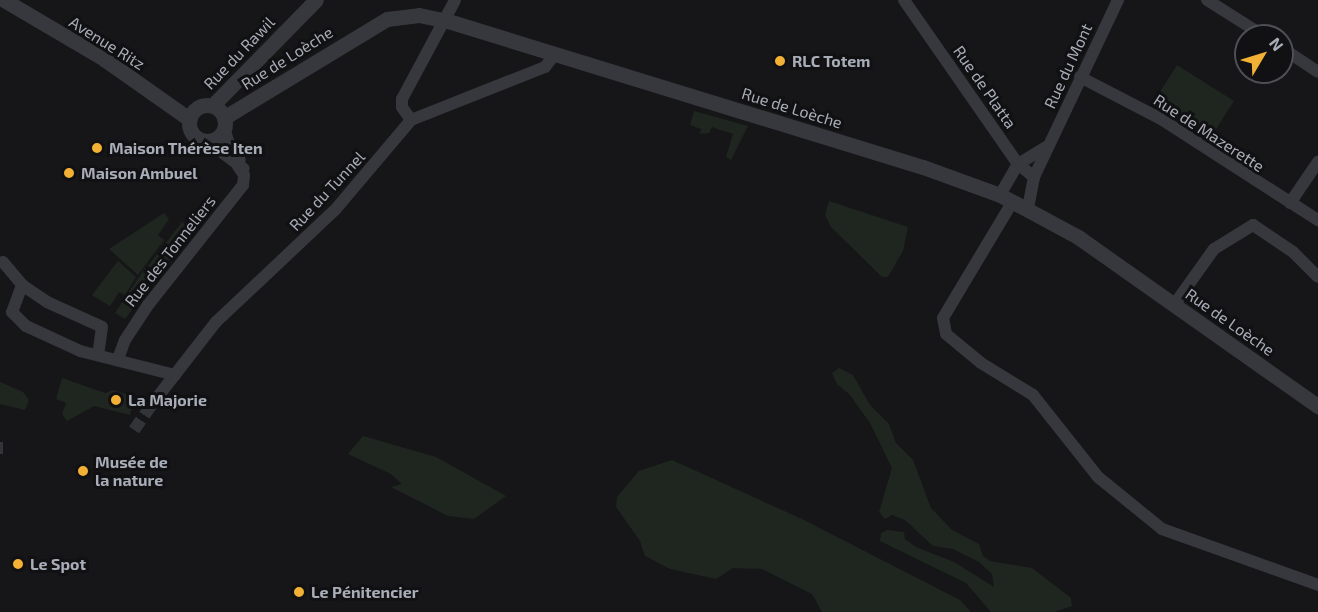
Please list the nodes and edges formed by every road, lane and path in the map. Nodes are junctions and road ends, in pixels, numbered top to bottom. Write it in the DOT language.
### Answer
graph roads {
  1 [pos="4,0"];
  2 [pos="316,0"];
  3 [pos="904,0"];
  4 [pos="1118,0"];
  5 [pos="1207,0"];
  6 [pos="453,3"];
  7 [pos="1245,24"];
  8 [pos="555,54"];
  9 [pos="1294,56"];
  10 [pos="1318,72"];
  11 [pos="1080,78"];
  12 [pos="213,105"];
  13 [pos="189,119"];
  14 [pos="411,120"];
  15 [pos="224,123"];
  16 [pos="207,141"];
  17 [pos="1049,146"];
  18 [pos="1318,162"];
  19 [pos="1018,164"];
  20 [pos="238,166"];
  21 [pos="1034,177"];
  22 [pos="1006,198"];
  23 [pos="1290,203"];
  24 [pos="1028,208"];
  25 [pos="1318,220"];
  26 [pos="3,262"];
  27 [pos="1318,277"];
  28 [pos="22,285"];
  29 [pos="1174,305"];
  30 [pos="98,355"];
  31 [pos="118,359"];
  32 [pos="175,375"];
  33 [pos="156,399"];
  34 [pos="1318,406"];
  35 [pos="1318,585"];
  1 -- 13 [label="street, Avenue Ritz"];
  2 -- 12 [label="street, Rue du Rawil"];
  3 -- 19 [label="street, Rue de Platta"];
  4 -- 11 [label="street, Rue du Mont"];
  5 -- 7 [label="street"];
  6 -- 14 [label="street"];
  8 -- 14 [label="street, Rue du Tunnel"];
  8 -- 15 [label="street, Rue de Loèche"];
  8 -- 22 [label="street, Rue de Loèche"];
  9 -- 10 [label="street"];
  11 -- 17 [label="street, Rue du Mont"];
  11 -- 23 [label="street, Rue de Mazerette"];
  12 -- 13 [label="street"];
  12 -- 15 [label="street"];
  13 -- 16 [label="street"];
  14 -- 32 [label="street, Rue du Tunnel"];
  15 -- 16 [label="street"];
  15 -- 20 [label="street, Rue des Tonneliers"];
  16 -- 20 [label="street"];
  17 -- 19 [label="street"];
  17 -- 21 [label="street, Rue du Mont"];
  18 -- 23 [label="street"];
  19 -- 21 [label="street, Rue de Platta"];
  19 -- 22 [label="street"];
  20 -- 31 [label="street, Rue des Tonneliers"];
  21 -- 24 [label="street, Rue du Mont"];
  22 -- 24 [label="street, Rue de Loèche"];
  22 -- 35 [label="street"];
  23 -- 25 [label="street, Rue de Mazerette"];
  24 -- 29 [label="street, Rue de Loèche"];
  26 -- 28 [label="street"];
  27 -- 29 [label="street"];
  28 -- 30 [label="street"];
  28 -- 30 [label="street"];
  29 -- 34 [label="street, Rue de Loèche"];
  30 -- 31 [label="street"];
  31 -- 32 [label="street"];
  32 -- 33 [label="street, Rue du Tunnel"];
}
